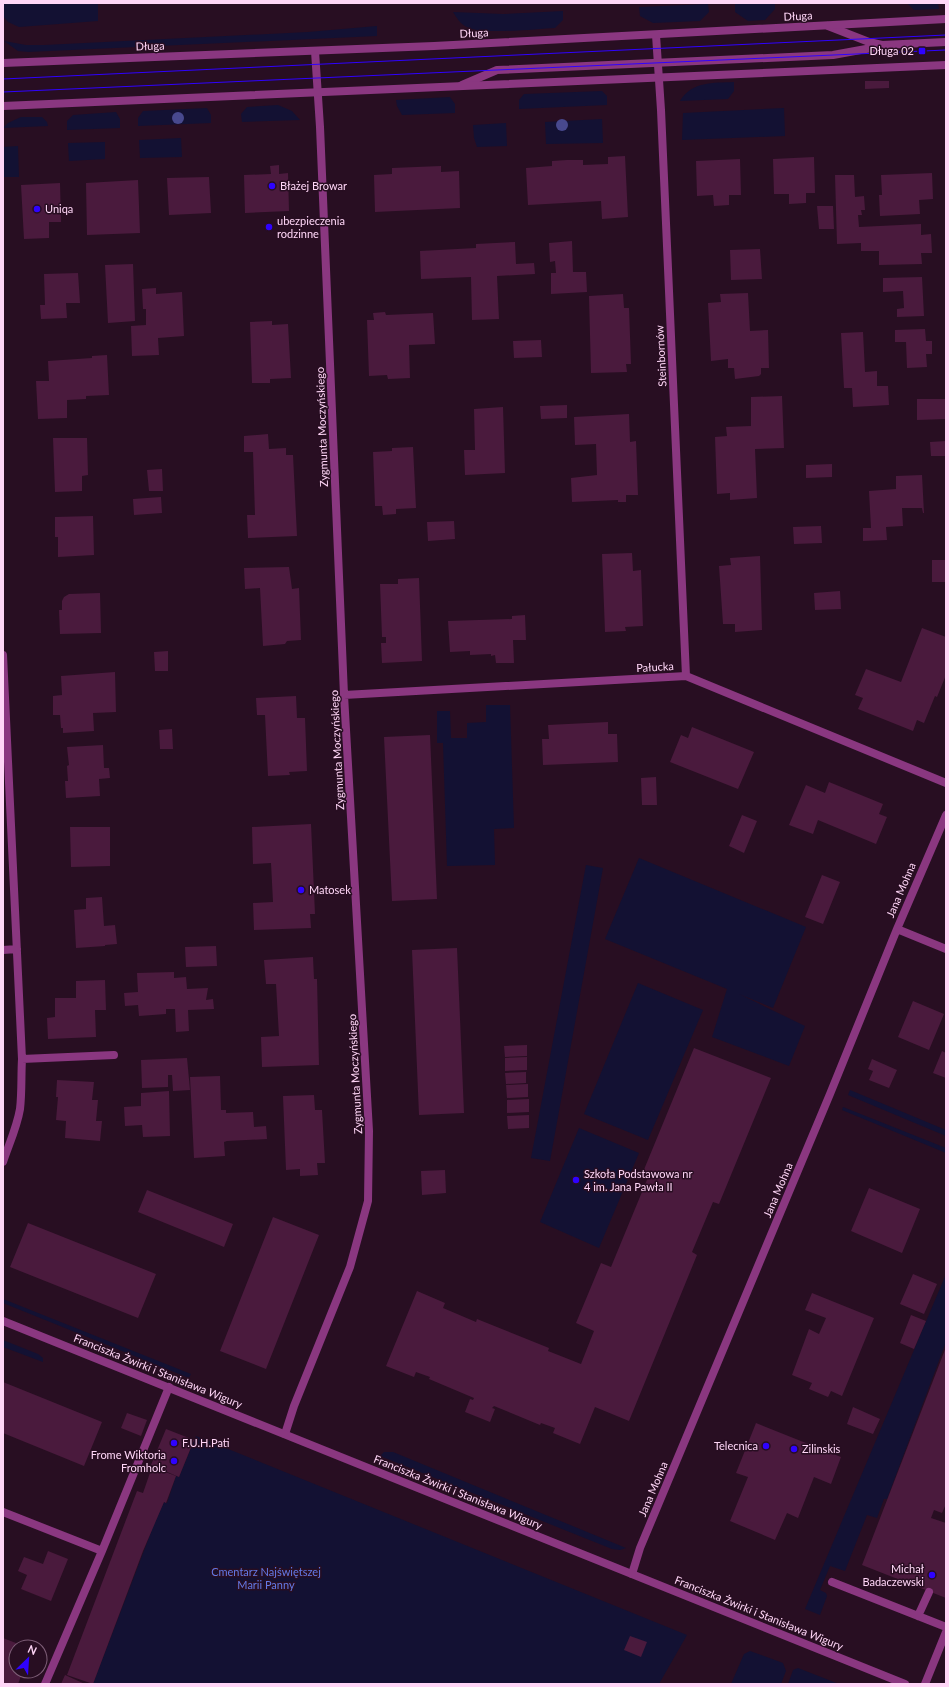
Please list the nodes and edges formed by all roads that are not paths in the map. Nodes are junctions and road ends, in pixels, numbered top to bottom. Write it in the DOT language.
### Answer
graph roads {
  1 [pos="946,19"];
  2 [pos="824,26"];
  3 [pos="656,35"];
  4 [pos="946,42"];
  5 [pos="888,45"];
  6 [pos="314,51"];
  7 [pos="3,64"];
  8 [pos="658,64"];
  9 [pos="946,65"];
  10 [pos="658,78"];
  11 [pos="458,86"];
  12 [pos="317,92"];
  13 [pos="3,106"];
  14 [pos="3,655"];
  15 [pos="686,676"];
  16 [pos="344,696"];
  17 [pos="946,783"];
  18 [pos="946,815"];
  19 [pos="897,929"];
  20 [pos="16,949"];
  21 [pos="946,949"];
  22 [pos="3,950"];
  23 [pos="114,1055"];
  24 [pos="22,1059"];
  25 [pos="3,1162"];
  26 [pos="3,1320"];
  27 [pos="169,1387"];
  28 [pos="285,1434"];
  29 [pos="3,1512"];
  30 [pos="102,1551"];
  31 [pos="632,1574"];
  32 [pos="832,1582"];
  33 [pos="929,1592"];
  34 [pos="918,1616"];
  35 [pos="946,1627"];
  36 [pos="946,1632"];
  37 [pos="886,1680"];
  38 [pos="45,1684"];
  39 [pos="905,1684"];
  40 [pos="925,1684"];
  1 -- 2 [label="street, Długa"];
  2 -- 3 [label="street, Długa"];
  2 -- 5 [label="street"];
  3 -- 6 [label="street, Długa"];
  3 -- 8 [label="street, Steinbornów"];
  4 -- 5 [label="street"];
  5 -- 8 [label="street"];
  6 -- 7 [label="street, Długa"];
  6 -- 12 [label="street, Zygmunta Moczyńskiego"];
  8 -- 10 [label="street, Steinbornów"];
  8 -- 11 [label="street"];
  9 -- 10 [label="street"];
  10 -- 11 [label="street"];
  10 -- 15 [label="street, Steinbornów"];
  11 -- 12 [label="street"];
  12 -- 13 [label="street"];
  12 -- 16 [label="street, Zygmunta Moczyńskiego"];
  14 -- 20 [label="street"];
  15 -- 16 [label="street, Pałucka"];
  15 -- 17 [label="street, Pałucka"];
  16 -- 28 [label="street, Zygmunta Moczyńskiego"];
  18 -- 19 [label="street, Jana Mohna"];
  19 -- 21 [label="street"];
  19 -- 31 [label="street, Jana Mohna"];
  20 -- 22 [label="street"];
  20 -- 24 [label="street"];
  23 -- 24 [label="street"];
  24 -- 25 [label="street"];
  26 -- 27 [label="street, Franciszka Żwirki i Stanisława Wigury"];
  27 -- 28 [label="street, Franciszka Żwirki i Stanisława Wigury"];
  27 -- 30 [label="street"];
  28 -- 31 [label="street, Franciszka Żwirki i Stanisława Wigury"];
  29 -- 30 [label="street"];
  30 -- 38 [label="street"];
  31 -- 37 [label="street, Franciszka Żwirki i Stanisława Wigury"];
  32 -- 34 [label="street"];
  33 -- 34 [label="street"];
  34 -- 35 [label="street"];
  36 -- 40 [label="street"];
  37 -- 39 [label="street, Franciszka Żwirki i Stanisława Wigury"];
}
